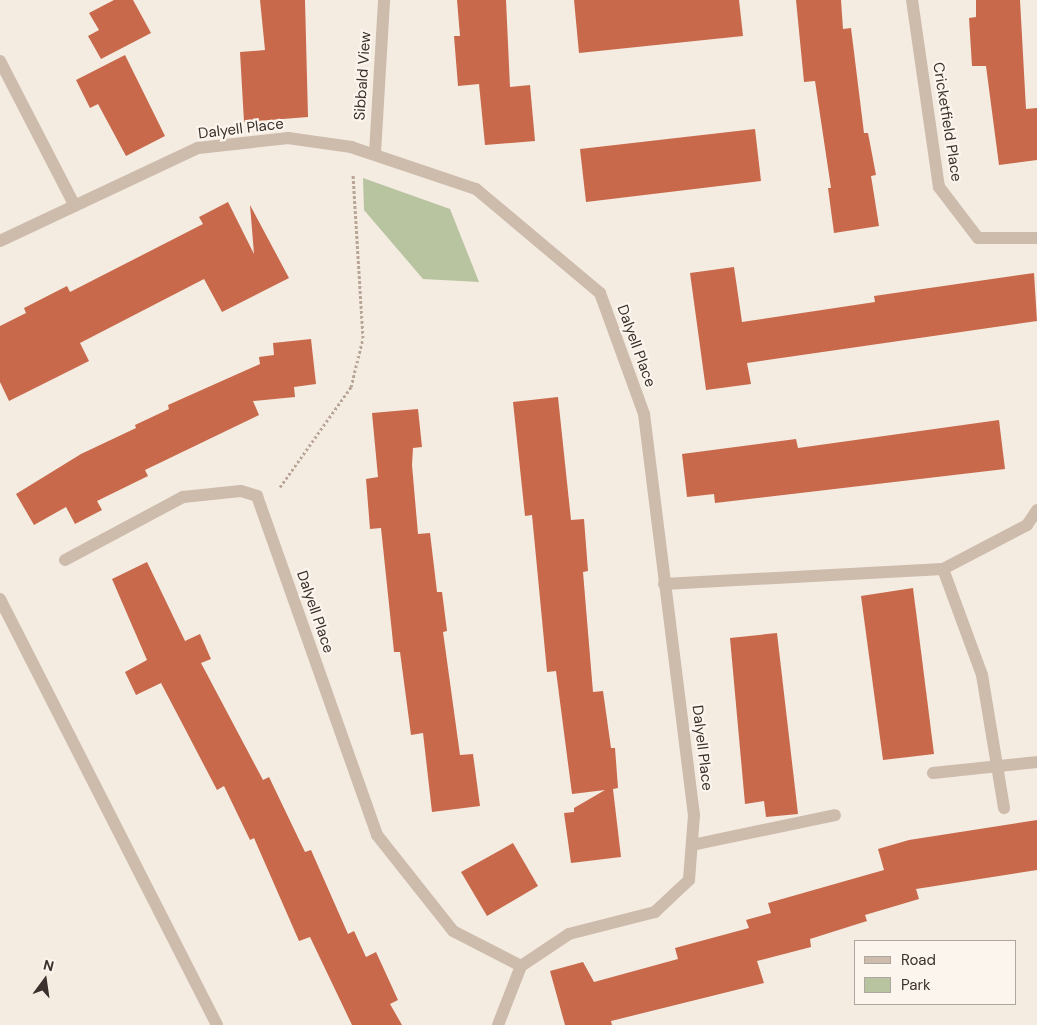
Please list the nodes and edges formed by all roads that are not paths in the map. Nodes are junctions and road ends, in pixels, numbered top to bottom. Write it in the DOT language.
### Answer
graph roads {
  1 [pos="384,0"];
  2 [pos="912,0"];
  3 [pos="0,61"];
  4 [pos="375,153"];
  5 [pos="75,206"];
  6 [pos="1037,238"];
  7 [pos="0,241"];
  8 [pos="1037,510"];
  9 [pos="64,560"];
  10 [pos="943,569"];
  11 [pos="664,584"];
  12 [pos="0,599"];
  13 [pos="1037,762"];
  14 [pos="997,766"];
  15 [pos="933,774"];
  16 [pos="1004,808"];
  17 [pos="835,815"];
  18 [pos="692,845"];
  19 [pos="521,966"];
  20 [pos="217,1025"];
  21 [pos="498,1025"];
  1 -- 4 [label="street, Sibbald View"];
  2 -- 6 [label="street, Cricketfield Place"];
  3 -- 5 [label="street"];
  4 -- 5 [label="street, Dalyell Place"];
  4 -- 11 [label="street, Dalyell Place"];
  5 -- 7 [label="street, Dalyell Place"];
  8 -- 10 [label="street"];
  9 -- 19 [label="street, Dalyell Place"];
  10 -- 11 [label="street"];
  10 -- 14 [label="street"];
  11 -- 18 [label="street, Dalyell Place"];
  12 -- 20 [label="street"];
  13 -- 14 [label="street"];
  14 -- 15 [label="street"];
  14 -- 16 [label="street"];
  17 -- 18 [label="street"];
  18 -- 19 [label="street, Dalyell Place"];
  19 -- 21 [label="street"];
}
